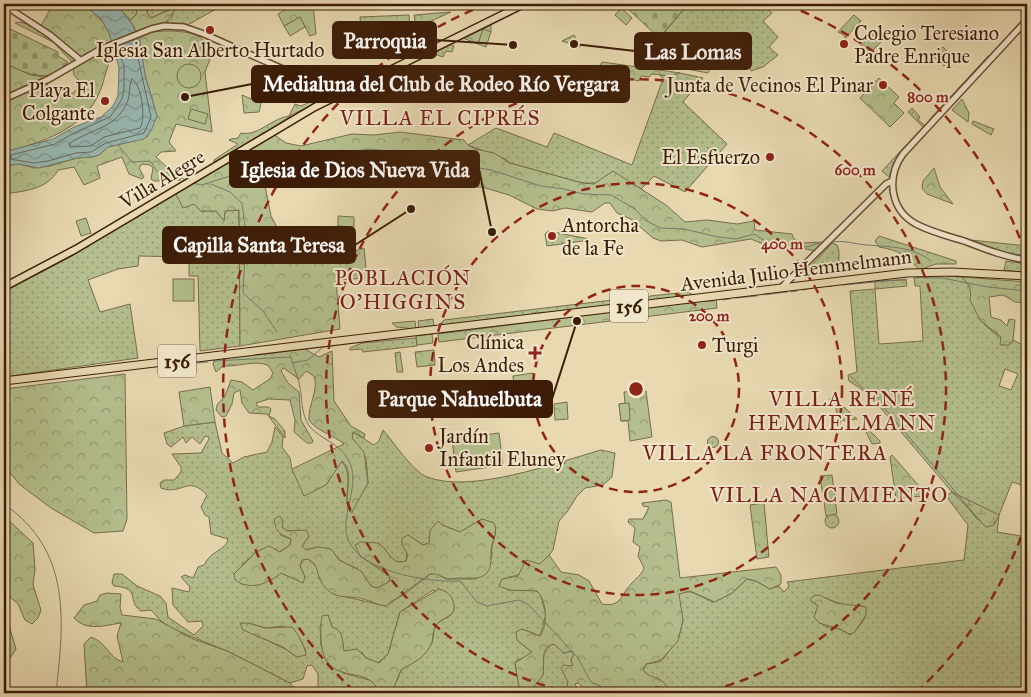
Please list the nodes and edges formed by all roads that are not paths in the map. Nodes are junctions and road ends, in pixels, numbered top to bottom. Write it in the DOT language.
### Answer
graph roads {
  1 [pos="524,4"];
  2 [pos="4,5"];
  3 [pos="1027,20"];
  4 [pos="1027,25"];
  5 [pos="1020,30"];
  6 [pos="80,60"];
  7 [pos="339,94"];
  8 [pos="4,99"];
  9 [pos="892,181"];
  10 [pos="1027,260"];
  11 [pos="1027,276"];
  12 [pos="783,286"];
  13 [pos="4,287"];
  14 [pos="4,381"];
  1 -- 7 [label="main road, Villa Alegre"];
  2 -- 6 [label="street"];
  3 -- 5 [label="street"];
  4 -- 5 [label="street"];
  5 -- 9 [label="street"];
  6 -- 7 [label="street"];
  6 -- 8 [label="street"];
  7 -- 13 [label="main road, Villa Alegre"];
  9 -- 10 [label="street"];
  9 -- 12 [label="street"];
  11 -- 12 [label="highway, Avenida Julio Hemmelmann / 156"];
  12 -- 14 [label="highway, Avenida Julio Hemmelmann / 156"];
}
